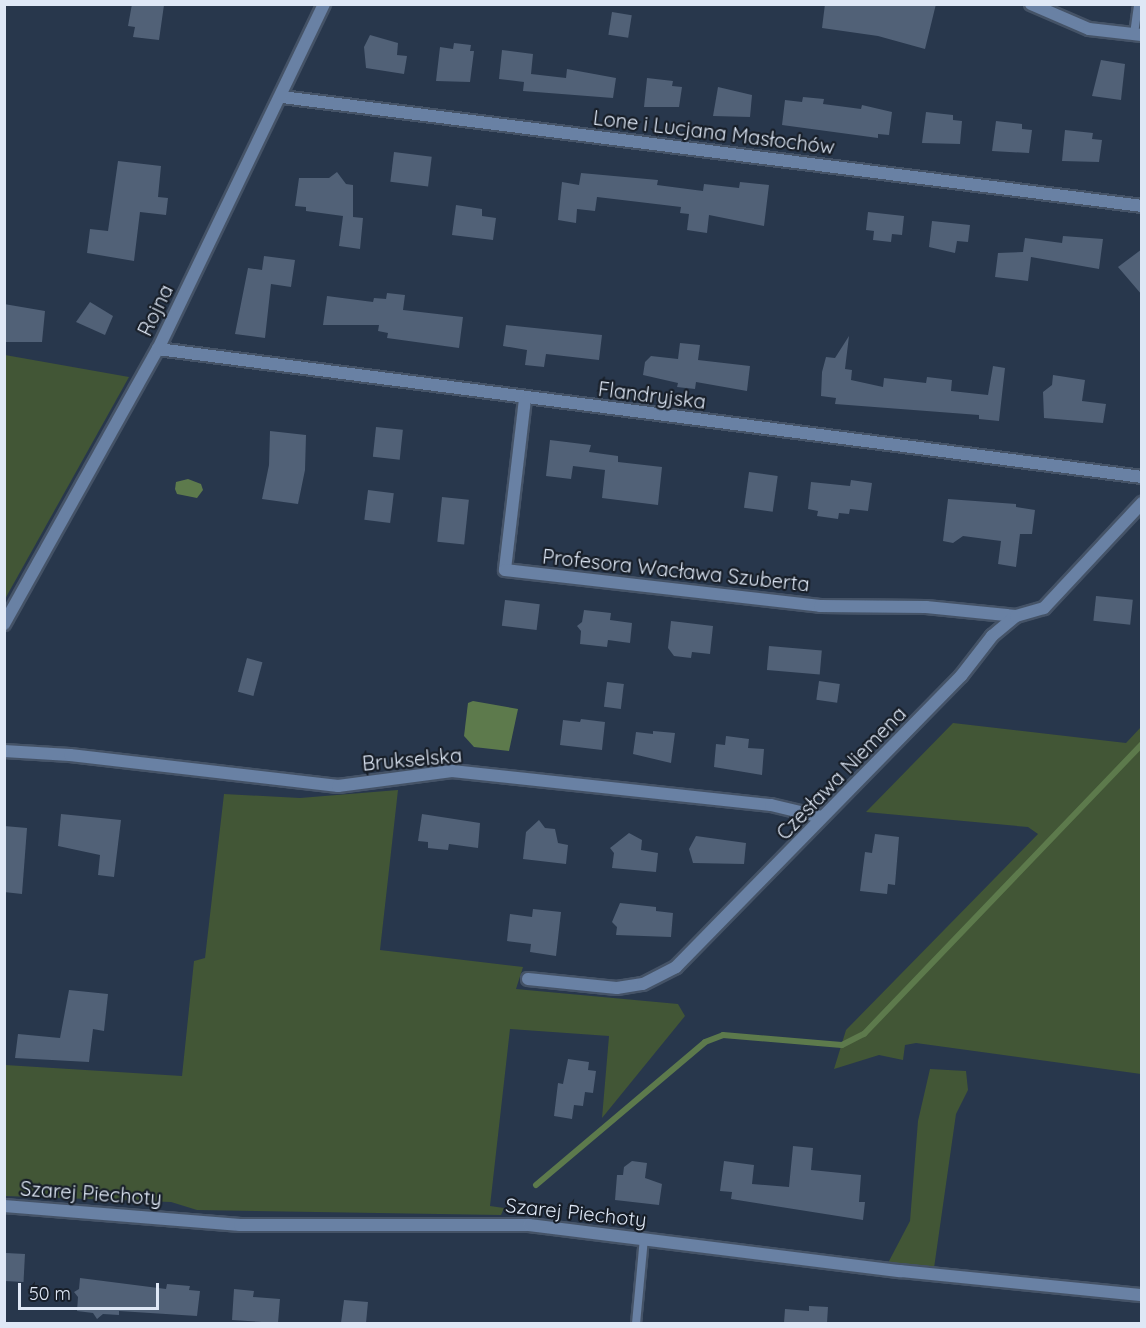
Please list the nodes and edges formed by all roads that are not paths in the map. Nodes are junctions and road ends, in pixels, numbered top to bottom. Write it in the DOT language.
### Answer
graph roads {
  1 [pos="324,4"];
  2 [pos="1031,4"];
  3 [pos="1138,4"];
  4 [pos="1138,34"];
  5 [pos="282,97"];
  6 [pos="1142,206"];
  7 [pos="158,349"];
  8 [pos="525,399"];
  9 [pos="1142,477"];
  10 [pos="1142,503"];
  11 [pos="1016,616"];
  12 [pos="4,624"];
  13 [pos="4,751"];
  14 [pos="821,817"];
  15 [pos="528,979"];
  16 [pos="4,1206"];
  17 [pos="644,1238"];
  18 [pos="1142,1295"];
  19 [pos="636,1323"];
  1 -- 5 [label="street, Rojna"];
  2 -- 4 [label="street"];
  3 -- 4 [label="lane"];
  5 -- 6 [label="street, Lone i Lucjana Masłochów"];
  5 -- 7 [label="street, Rojna"];
  7 -- 8 [label="street, Flandryjska"];
  7 -- 12 [label="street, Rojna"];
  8 -- 9 [label="street, Flandryjska"];
  8 -- 11 [label="street, Profesora Wacława Szuberta"];
  10 -- 11 [label="street, Czesława Niemena"];
  11 -- 14 [label="street, Czesława Niemena"];
  13 -- 14 [label="street, Brukselska"];
  14 -- 15 [label="street, Czesława Niemena"];
  16 -- 17 [label="street, Szarej Piechoty"];
  17 -- 18 [label="street, Szarej Piechoty"];
  17 -- 19 [label="lane"];
}
